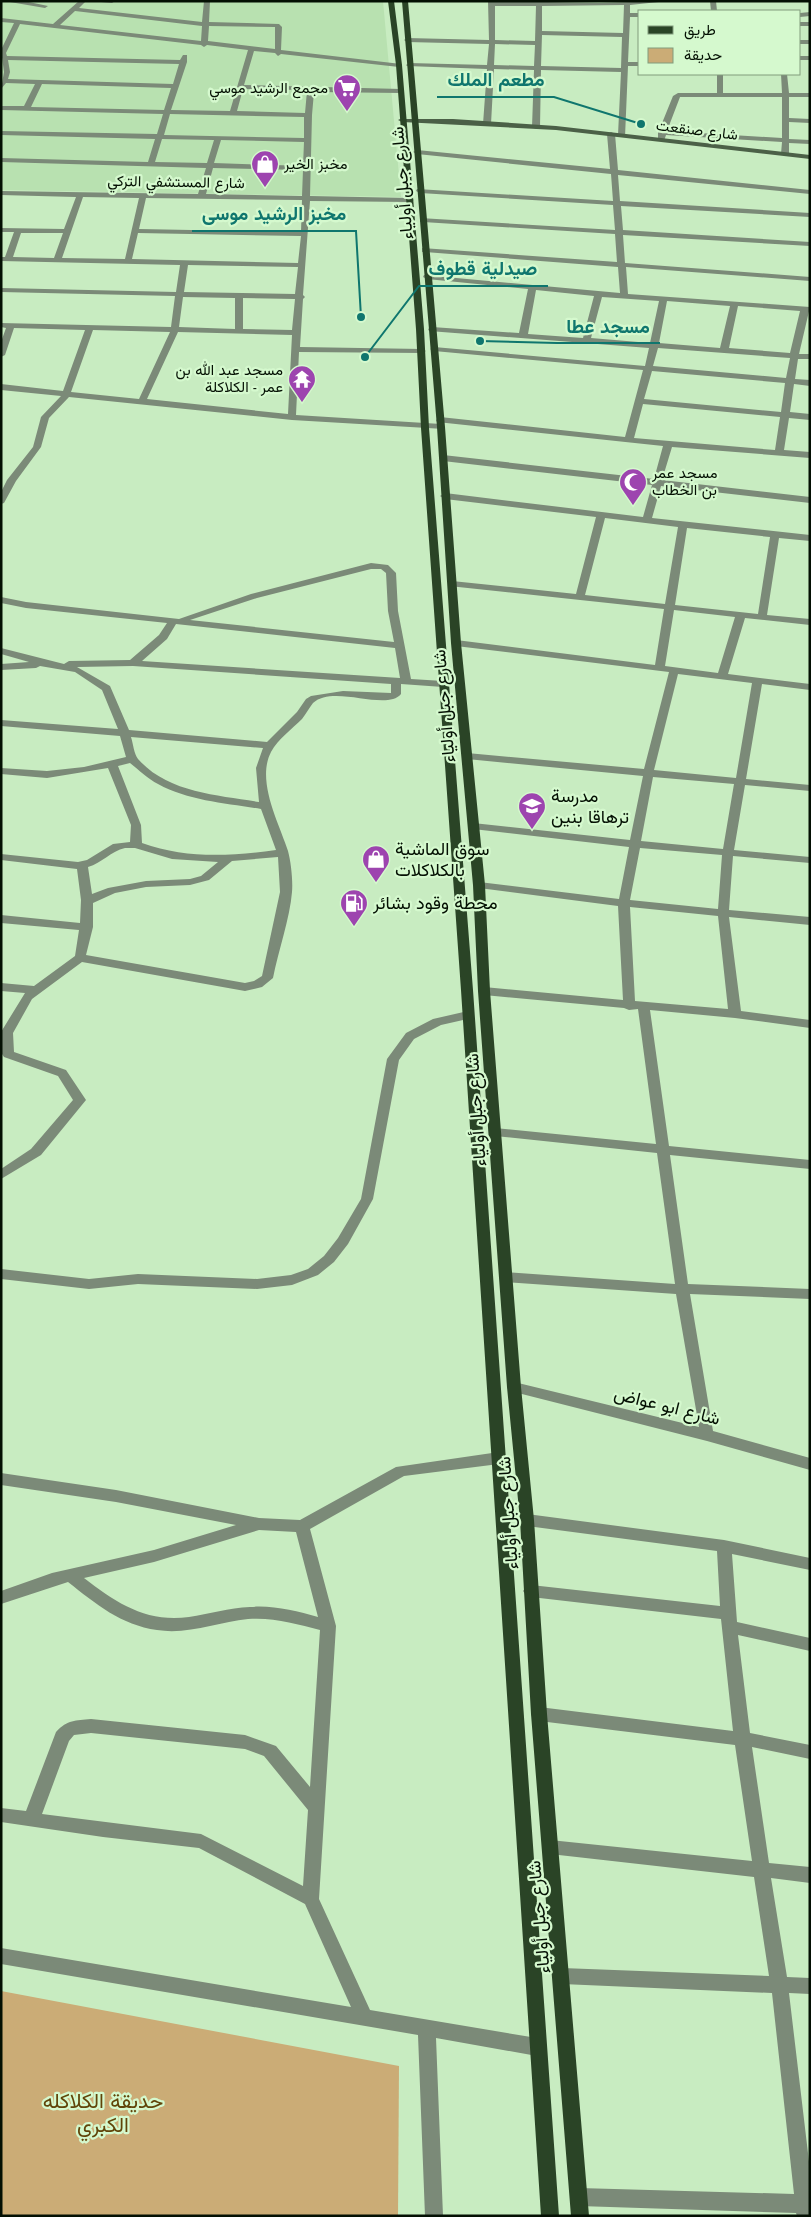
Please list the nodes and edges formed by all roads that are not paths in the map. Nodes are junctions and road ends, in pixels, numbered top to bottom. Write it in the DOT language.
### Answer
graph roads {
  1 [pos="7,1"];
  2 [pos="83,1"];
  3 [pos="92,1"];
  4 [pos="112,1"];
  5 [pos="207,1"];
  6 [pos="392,1"];
  7 [pos="405,1"];
  8 [pos="665,1"];
  9 [pos="19,2"];
  10 [pos="491,3"];
  11 [pos="599,3"];
  12 [pos="48,4"];
  13 [pos="628,4"];
  14 [pos="539,5"];
  15 [pos="74,9"];
  16 [pos="38,12"];
  17 [pos="627,15"];
  18 [pos="638,15"];
  19 [pos="31,17"];
  20 [pos="1,20"];
  21 [pos="21,23"];
  22 [pos="206,24"];
  23 [pos="53,27"];
  24 [pos="628,32"];
  25 [pos="538,33"];
  26 [pos="407,40"];
  27 [pos="492,42"];
  28 [pos="537,42"];
  29 [pos="188,43"];
  30 [pos="204,45"];
  31 [pos="252,50"];
  32 [pos="278,54"];
  33 [pos="5,58"];
  34 [pos="184,62"];
  35 [pos="638,64"];
  36 [pos="404,65"];
  37 [pos="490,67"];
  38 [pos="625,67"];
  39 [pos="537,68"];
  40 [pos="720,75"];
  41 [pos="784,75"];
  42 [pos="39,82"];
  43 [pos="2,83"];
  44 [pos="175,86"];
  45 [pos="240,87"];
  46 [pos="311,90"];
  47 [pos="401,91"];
  48 [pos="720,94"];
  49 [pos="786,95"];
  50 [pos="810,95"];
  51 [pos="27,108"];
  52 [pos="4,110"];
  53 [pos="167,112"];
  54 [pos="233,113"];
  55 [pos="308,115"];
  56 [pos="408,120"];
  57 [pos="786,120"];
  58 [pos="810,121"];
  59 [pos="487,124"];
  60 [pos="536,127"];
  61 [pos="1,133"];
  62 [pos="611,134"];
  63 [pos="622,135"];
  64 [pos="662,136"];
  65 [pos="159,137"];
  66 [pos="218,138"];
  67 [pos="307,140"];
  68 [pos="785,141"];
  69 [pos="810,142"];
  70 [pos="417,152"];
  71 [pos="785,154"];
  72 [pos="810,157"];
  73 [pos="1,160"];
  74 [pos="151,163"];
  75 [pos="210,165"];
  76 [pos="307,168"];
  77 [pos="615,172"];
  78 [pos="420,191"];
  79 [pos="810,192"];
  80 [pos="1,193"];
  81 [pos="80,195"];
  82 [pos="143,196"];
  83 [pos="201,197"];
  84 [pos="307,198"];
  85 [pos="410,200"];
  86 [pos="616,204"];
  87 [pos="810,216"];
  88 [pos="423,220"];
  89 [pos="1,230"];
  90 [pos="18,230"];
  91 [pos="135,231"];
  92 [pos="67,232"];
  93 [pos="618,232"];
  94 [pos="305,234"];
  95 [pos="810,244"];
  96 [pos="426,250"];
  97 [pos="5,259"];
  98 [pos="57,260"];
  99 [pos="128,261"];
  100 [pos="184,262"];
  101 [pos="303,265"];
  102 [pos="621,266"];
  103 [pos="427,277"];
  104 [pos="810,279"];
  105 [pos="532,288"];
  106 [pos="1,290"];
  107 [pos="599,294"];
  108 [pos="180,295"];
  109 [pos="239,296"];
  110 [pos="624,296"];
  111 [pos="301,297"];
  112 [pos="663,298"];
  113 [pos="735,303"];
  114 [pos="807,309"];
  115 [pos="1,325"];
  116 [pos="11,326"];
  117 [pos="90,328"];
  118 [pos="432,328"];
  119 [pos="175,330"];
  120 [pos="239,331"];
  121 [pos="296,332"];
  122 [pos="524,336"];
  123 [pos="586,341"];
  124 [pos="654,346"];
  125 [pos="295,349"];
  126 [pos="428,350"];
  127 [pos="724,350"];
  128 [pos="1,355"];
  129 [pos="794,356"];
  130 [pos="810,357"];
  131 [pos="647,369"];
  132 [pos="790,381"];
  133 [pos="810,382"];
  134 [pos="1,387"];
  135 [pos="66,394"];
  136 [pos="142,401"];
  137 [pos="639,401"];
  138 [pos="784,414"];
  139 [pos="292,417"];
  140 [pos="810,417"];
  141 [pos="440,423"];
  142 [pos="425,428"];
  143 [pos="629,440"];
  144 [pos="668,444"];
  145 [pos="779,452"];
  146 [pos="810,455"];
  147 [pos="443,458"];
  148 [pos="657,484"];
  149 [pos="445,496"];
  150 [pos="810,500"];
  151 [pos="1,501"];
  152 [pos="601,515"];
  153 [pos="647,520"];
  154 [pos="682,526"];
  155 [pos="775,534"];
  156 [pos="810,538"];
  157 [pos="452,584"];
  158 [pos="580,597"];
  159 [pos="1,600"];
  160 [pos="670,608"];
  161 [pos="741,615"];
  162 [pos="762,617"];
  163 [pos="177,620"];
  164 [pos="810,622"];
  165 [pos="456,643"];
  166 [pos="400,646"];
  167 [pos="1,651"];
  168 [pos="132,663"];
  169 [pos="45,664"];
  170 [pos="1,667"];
  171 [pos="659,669"];
  172 [pos="674,671"];
  173 [pos="722,676"];
  174 [pos="758,680"];
  175 [pos="401,681"];
  176 [pos="443,684"];
  177 [pos="810,687"];
  178 [pos="1,722"];
  179 [pos="124,732"];
  180 [pos="270,745"];
  181 [pos="467,756"];
  182 [pos="132,759"];
  183 [pos="112,765"];
  184 [pos="1,771"];
  185 [pos="648,775"];
  186 [pos="742,782"];
  187 [pos="810,788"];
  188 [pos="266,806"];
  189 [pos="474,826"];
  190 [pos="635,844"];
  191 [pos="136,845"];
  192 [pos="728,852"];
  193 [pos="283,853"];
  194 [pos="1,857"];
  195 [pos="227,860"];
  196 [pos="810,860"];
  197 [pos="82,865"];
  198 [pos="478,885"];
  199 [pos="87,901"];
  200 [pos="624,903"];
  201 [pos="723,912"];
  202 [pos="1,919"];
  203 [pos="810,921"];
  204 [pos="86,927"];
  205 [pos="80,958"];
  206 [pos="1,987"];
  207 [pos="36,990"];
  208 [pos="484,992"];
  209 [pos="629,1006"];
  210 [pos="644,1008"];
  211 [pos="735,1014"];
  212 [pos="468,1015"];
  213 [pos="810,1024"];
  214 [pos="4,1054"];
  215 [pos="495,1132"];
  216 [pos="663,1150"];
  217 [pos="810,1165"];
  218 [pos="1,1175"];
  219 [pos="1,1274"];
  220 [pos="506,1277"];
  221 [pos="682,1289"];
  222 [pos="810,1294"];
  223 [pos="514,1387"];
  224 [pos="707,1435"];
  225 [pos="498,1458"];
  226 [pos="810,1464"];
  227 [pos="1,1479"];
  228 [pos="527,1520"];
  229 [pos="259,1524"];
  230 [pos="302,1526"];
  231 [pos="724,1546"];
  232 [pos="810,1564"];
  233 [pos="70,1575"];
  234 [pos="531,1591"];
  235 [pos="1,1598"];
  236 [pos="728,1620"];
  237 [pos="328,1626"];
  238 [pos="810,1645"];
  239 [pos="539,1714"];
  240 [pos="744,1739"];
  241 [pos="810,1752"];
  242 [pos="317,1808"];
  243 [pos="1,1814"];
  244 [pos="30,1820"];
  245 [pos="550,1847"];
  246 [pos="760,1868"];
  247 [pos="810,1874"];
  248 [pos="311,1899"];
  249 [pos="1,1956"];
  250 [pos="562,1976"];
  251 [pos="779,1984"];
  252 [pos="810,1986"];
  253 [pos="364,2017"];
  254 [pos="427,2028"];
  255 [pos="537,2047"];
  256 [pos="579,2197"];
  257 [pos="807,2208"];
  258 [pos="434,2216"];
  259 [pos="550,2216"];
  260 [pos="580,2216"];
  1 -- 9 [label="street"];
  2 -- 15 [label="street"];
  3 -- 4 [label="street"];
  5 -- 22 [label="street"];
  6 -- 36 [label="main road, شارع جبل أولياء"];
  7 -- 26 [label="main road, شارع جبل أولياء"];
  8 -- 13 [label="street"];
  9 -- 12 [label="street"];
  10 -- 14 [label="street"];
  10 -- 27 [label="street"];
  11 -- 13 [label="street"];
  11 -- 14 [label="street"];
  12 -- 16 [label="street"];
  13 -- 17 [label="street"];
  14 -- 25 [label="street"];
  15 -- 22 [label="street"];
  15 -- 23 [label="street"];
  17 -- 18 [label="street"];
  17 -- 24 [label="street"];
  19 -- 21 [label="street"];
  20 -- 21 [label="street"];
  21 -- 23 [label="street"];
  21 -- 33 [label="street"];
  22 -- 30 [label="street"];
  22 -- 32 [label="street"];
  23 -- 29 [label="street"];
  24 -- 25 [label="street"];
  24 -- 38 [label="street"];
  25 -- 28 [label="street"];
  26 -- 27 [label="street"];
  26 -- 36 [label="main road, شارع جبل أولياء"];
  27 -- 28 [label="street"];
  27 -- 37 [label="street"];
  28 -- 39 [label="street"];
  29 -- 30 [label="street"];
  29 -- 34 [label="street"];
  30 -- 31 [label="street"];
  31 -- 32 [label="street"];
  31 -- 45 [label="street"];
  32 -- 36 [label="street"];
  33 -- 34 [label="street"];
  33 -- 43 [label="street"];
  34 -- 44 [label="street"];
  35 -- 38 [label="street"];
  36 -- 37 [label="street"];
  36 -- 47 [label="main road, شارع جبل أولياء"];
  36 -- 56 [label="main road, شارع جبل أولياء"];
  37 -- 39 [label="street"];
  37 -- 59 [label="street"];
  38 -- 39 [label="street"];
  38 -- 63 [label="street"];
  39 -- 60 [label="street"];
  40 -- 48 [label="street"];
  41 -- 49 [label="street"];
  42 -- 43 [label="street"];
  42 -- 44 [label="street"];
  42 -- 51 [label="street"];
  44 -- 53 [label="street"];
  45 -- 46 [label="street"];
  45 -- 54 [label="street"];
  46 -- 47 [label="street"];
  46 -- 55 [label="street"];
  47 -- 56 [label="main road, شارع جبل أولياء"];
  48 -- 49 [label="street"];
  48 -- 64 [label="street"];
  49 -- 50 [label="street"];
  49 -- 57 [label="street"];
  51 -- 52 [label="street"];
  51 -- 53 [label="street"];
  53 -- 54 [label="street"];
  53 -- 65 [label="street"];
  54 -- 55 [label="street"];
  55 -- 67 [label="street"];
  56 -- 59 [label="street, شارع صنقعت"];
  56 -- 70 [label="main road, شارع جبل أولياء"];
  56 -- 85 [label="main road, شارع جبل أولياء"];
  57 -- 58 [label="street"];
  57 -- 68 [label="street"];
  59 -- 60 [label="street, شارع صنقعت"];
  60 -- 62 [label="street, شارع صنقعت"];
  61 -- 65 [label="street"];
  62 -- 63 [label="street, شارع صنقعت"];
  62 -- 77 [label="street"];
  63 -- 64 [label="street, شارع صنقعت"];
  64 -- 68 [label="street"];
  64 -- 71 [label="street, شارع صنقعت"];
  65 -- 66 [label="street"];
  65 -- 74 [label="street"];
  66 -- 67 [label="street"];
  66 -- 75 [label="street"];
  67 -- 76 [label="street"];
  68 -- 69 [label="street"];
  68 -- 71 [label="street"];
  70 -- 77 [label="street"];
  70 -- 78 [label="main road, شارع جبل أولياء"];
  71 -- 72 [label="street, شارع صنقعت"];
  73 -- 74 [label="street"];
  74 -- 75 [label="street"];
  75 -- 76 [label="street"];
  75 -- 83 [label="street"];
  76 -- 84 [label="street"];
  77 -- 79 [label="street"];
  77 -- 86 [label="street"];
  78 -- 86 [label="street"];
  78 -- 88 [label="main road, شارع جبل أولياء"];
  80 -- 81 [label="street, شارع المستشفي التركي"];
  81 -- 82 [label="street, شارع المستشفي التركي"];
  81 -- 92 [label="street"];
  82 -- 83 [label="street, شارع المستشفي التركي"];
  82 -- 91 [label="street"];
  83 -- 84 [label="street, شارع المستشفي التركي"];
  84 -- 85 [label="street, شارع المستشفي التركي"];
  84 -- 94 [label="street"];
  85 -- 126 [label="main road, شارع جبل أولياء"];
  86 -- 87 [label="street"];
  86 -- 93 [label="street"];
  88 -- 93 [label="street"];
  88 -- 96 [label="main road, شارع جبل أولياء"];
  89 -- 90 [label="street"];
  90 -- 92 [label="street"];
  90 -- 97 [label="street"];
  91 -- 94 [label="street"];
  91 -- 99 [label="street"];
  92 -- 98 [label="street"];
  93 -- 95 [label="street"];
  93 -- 102 [label="street"];
  94 -- 101 [label="street"];
  96 -- 102 [label="street"];
  96 -- 103 [label="main road, شارع جبل أولياء"];
  97 -- 98 [label="street"];
  98 -- 99 [label="street"];
  99 -- 100 [label="street"];
  100 -- 101 [label="street"];
  100 -- 108 [label="street"];
  101 -- 111 [label="street"];
  102 -- 104 [label="street"];
  102 -- 110 [label="street"];
  103 -- 105 [label="street"];
  103 -- 118 [label="main road, شارع جبل أولياء"];
  105 -- 107 [label="street"];
  105 -- 122 [label="street"];
  106 -- 108 [label="street"];
  107 -- 110 [label="street"];
  107 -- 123 [label="street"];
  108 -- 109 [label="street"];
  108 -- 119 [label="street"];
  109 -- 111 [label="street"];
  109 -- 120 [label="street"];
  110 -- 112 [label="street"];
  111 -- 121 [label="street"];
  112 -- 113 [label="street"];
  112 -- 124 [label="street"];
  113 -- 114 [label="street"];
  113 -- 127 [label="street"];
  114 -- 129 [label="street"];
  115 -- 116 [label="street"];
  116 -- 117 [label="street"];
  116 -- 128 [label="street"];
  117 -- 119 [label="street"];
  117 -- 135 [label="street"];
  118 -- 122 [label="street"];
  118 -- 126 [label="main road, شارع جبل أولياء"];
  119 -- 120 [label="street"];
  119 -- 136 [label="street"];
  120 -- 121 [label="street"];
  121 -- 125 [label="street"];
  122 -- 123 [label="street"];
  123 -- 124 [label="street"];
  124 -- 127 [label="street"];
  124 -- 131 [label="street"];
  125 -- 126 [label="street"];
  125 -- 139 [label="street"];
  126 -- 131 [label="street"];
  126 -- 141 [label="main road, شارع جبل أولياء"];
  126 -- 142 [label="main road, شارع جبل أولياء"];
  127 -- 129 [label="street"];
  129 -- 130 [label="street"];
  129 -- 132 [label="street"];
  131 -- 132 [label="street"];
  131 -- 137 [label="street"];
  132 -- 133 [label="street"];
  132 -- 138 [label="street"];
  134 -- 135 [label="street"];
  135 -- 136 [label="street"];
  135 -- 151 [label="street"];
  136 -- 139 [label="street"];
  137 -- 138 [label="street"];
  137 -- 143 [label="street"];
  138 -- 140 [label="street"];
  138 -- 145 [label="street"];
  139 -- 142 [label="street"];
  141 -- 142 [label="street"];
  141 -- 143 [label="street"];
  141 -- 147 [label="main road, شارع جبل أولياء"];
  142 -- 176 [label="main road, شارع جبل أولياء"];
  143 -- 144 [label="street"];
  144 -- 145 [label="street"];
  144 -- 148 [label="street"];
  145 -- 146 [label="street"];
  147 -- 148 [label="street"];
  147 -- 149 [label="main road, شارع جبل أولياء"];
  148 -- 150 [label="street"];
  148 -- 153 [label="street"];
  149 -- 152 [label="street"];
  149 -- 157 [label="main road, شارع جبل أولياء"];
  152 -- 153 [label="street"];
  152 -- 158 [label="street"];
  153 -- 154 [label="street"];
  154 -- 155 [label="street"];
  154 -- 160 [label="street"];
  155 -- 156 [label="street"];
  155 -- 162 [label="street"];
  157 -- 158 [label="street"];
  157 -- 165 [label="main road, شارع جبل أولياء"];
  158 -- 160 [label="street"];
  159 -- 163 [label="street"];
  160 -- 161 [label="street"];
  160 -- 171 [label="street"];
  161 -- 162 [label="street"];
  161 -- 173 [label="street"];
  162 -- 164 [label="street"];
  163 -- 166 [label="street"];
  163 -- 166 [label="street"];
  163 -- 168 [label="street"];
  165 -- 171 [label="street"];
  165 -- 181 [label="main road, شارع جبل أولياء"];
  166 -- 175 [label="street"];
  167 -- 169 [label="street"];
  168 -- 169 [label="street"];
  168 -- 175 [label="street"];
  169 -- 170 [label="street"];
  169 -- 179 [label="street"];
  171 -- 172 [label="street"];
  172 -- 173 [label="street"];
  172 -- 185 [label="street"];
  173 -- 174 [label="street"];
  174 -- 177 [label="street"];
  174 -- 186 [label="street"];
  175 -- 176 [label="street"];
  175 -- 180 [label="street"];
  176 -- 212 [label="main road, شارع جبل أولياء"];
  178 -- 179 [label="street"];
  179 -- 180 [label="street"];
  179 -- 182 [label="street"];
  180 -- 188 [label="street"];
  181 -- 185 [label="street"];
  181 -- 189 [label="main road, شارع جبل أولياء"];
  182 -- 183 [label="street"];
  182 -- 188 [label="street"];
  183 -- 184 [label="street"];
  183 -- 191 [label="street"];
  185 -- 186 [label="street"];
  185 -- 190 [label="street"];
  186 -- 187 [label="street"];
  186 -- 192 [label="street"];
  188 -- 193 [label="street"];
  189 -- 190 [label="street"];
  189 -- 198 [label="main road, شارع جبل أولياء"];
  190 -- 192 [label="street"];
  190 -- 200 [label="street"];
  191 -- 195 [label="street"];
  191 -- 197 [label="street"];
  192 -- 196 [label="street"];
  192 -- 201 [label="street"];
  193 -- 195 [label="street"];
  193 -- 205 [label="street"];
  194 -- 197 [label="street"];
  195 -- 199 [label="street"];
  197 -- 199 [label="street"];
  198 -- 200 [label="street"];
  198 -- 208 [label="main road, شارع جبل أولياء"];
  199 -- 204 [label="street"];
  200 -- 201 [label="street"];
  200 -- 209 [label="street"];
  201 -- 203 [label="street"];
  201 -- 211 [label="street"];
  202 -- 204 [label="street"];
  204 -- 205 [label="street"];
  205 -- 207 [label="street"];
  206 -- 207 [label="street"];
  207 -- 214 [label="street"];
  208 -- 209 [label="street"];
  208 -- 215 [label="main road, شارع جبل أولياء"];
  209 -- 210 [label="street"];
  210 -- 211 [label="street"];
  210 -- 216 [label="street"];
  211 -- 213 [label="street"];
  212 -- 219 [label="street"];
  212 -- 225 [label="main road, شارع جبل أولياء"];
  214 -- 218 [label="street"];
  215 -- 216 [label="street"];
  215 -- 220 [label="main road, شارع جبل أولياء"];
  216 -- 217 [label="street"];
  216 -- 221 [label="street"];
  220 -- 221 [label="street"];
  220 -- 223 [label="main road, شارع جبل أولياء"];
  221 -- 222 [label="street"];
  221 -- 224 [label="street"];
  223 -- 224 [label="street, شارع ابو عواض"];
  223 -- 228 [label="main road, شارع جبل أولياء"];
  224 -- 226 [label="street, شارع ابو عواض"];
  225 -- 230 [label="street"];
  225 -- 255 [label="main road, شارع جبل أولياء"];
  227 -- 229 [label="street"];
  228 -- 231 [label="street"];
  228 -- 234 [label="main road, شارع جبل أولياء"];
  229 -- 230 [label="street"];
  229 -- 233 [label="street"];
  230 -- 237 [label="street"];
  231 -- 232 [label="street"];
  231 -- 236 [label="street"];
  233 -- 235 [label="street"];
  233 -- 237 [label="street"];
  234 -- 236 [label="street"];
  234 -- 239 [label="main road, شارع جبل أولياء"];
  236 -- 238 [label="street"];
  236 -- 240 [label="street"];
  237 -- 242 [label="street"];
  239 -- 240 [label="street"];
  239 -- 245 [label="main road, شارع جبل أولياء"];
  240 -- 241 [label="street"];
  240 -- 246 [label="street"];
  242 -- 244 [label="street"];
  242 -- 248 [label="street"];
  243 -- 244 [label="street"];
  244 -- 248 [label="street"];
  245 -- 246 [label="street"];
  245 -- 250 [label="main road, شارع جبل أولياء"];
  246 -- 247 [label="street"];
  246 -- 251 [label="street"];
  248 -- 253 [label="street"];
  249 -- 253 [label="street"];
  250 -- 251 [label="street"];
  250 -- 256 [label="main road, شارع جبل أولياء"];
  251 -- 252 [label="street"];
  251 -- 257 [label="street"];
  253 -- 254 [label="street"];
  254 -- 255 [label="street"];
  254 -- 258 [label="street"];
  255 -- 259 [label="main road, شارع جبل أولياء"];
  256 -- 257 [label="street"];
  256 -- 260 [label="main road, شارع جبل أولياء"];
}
